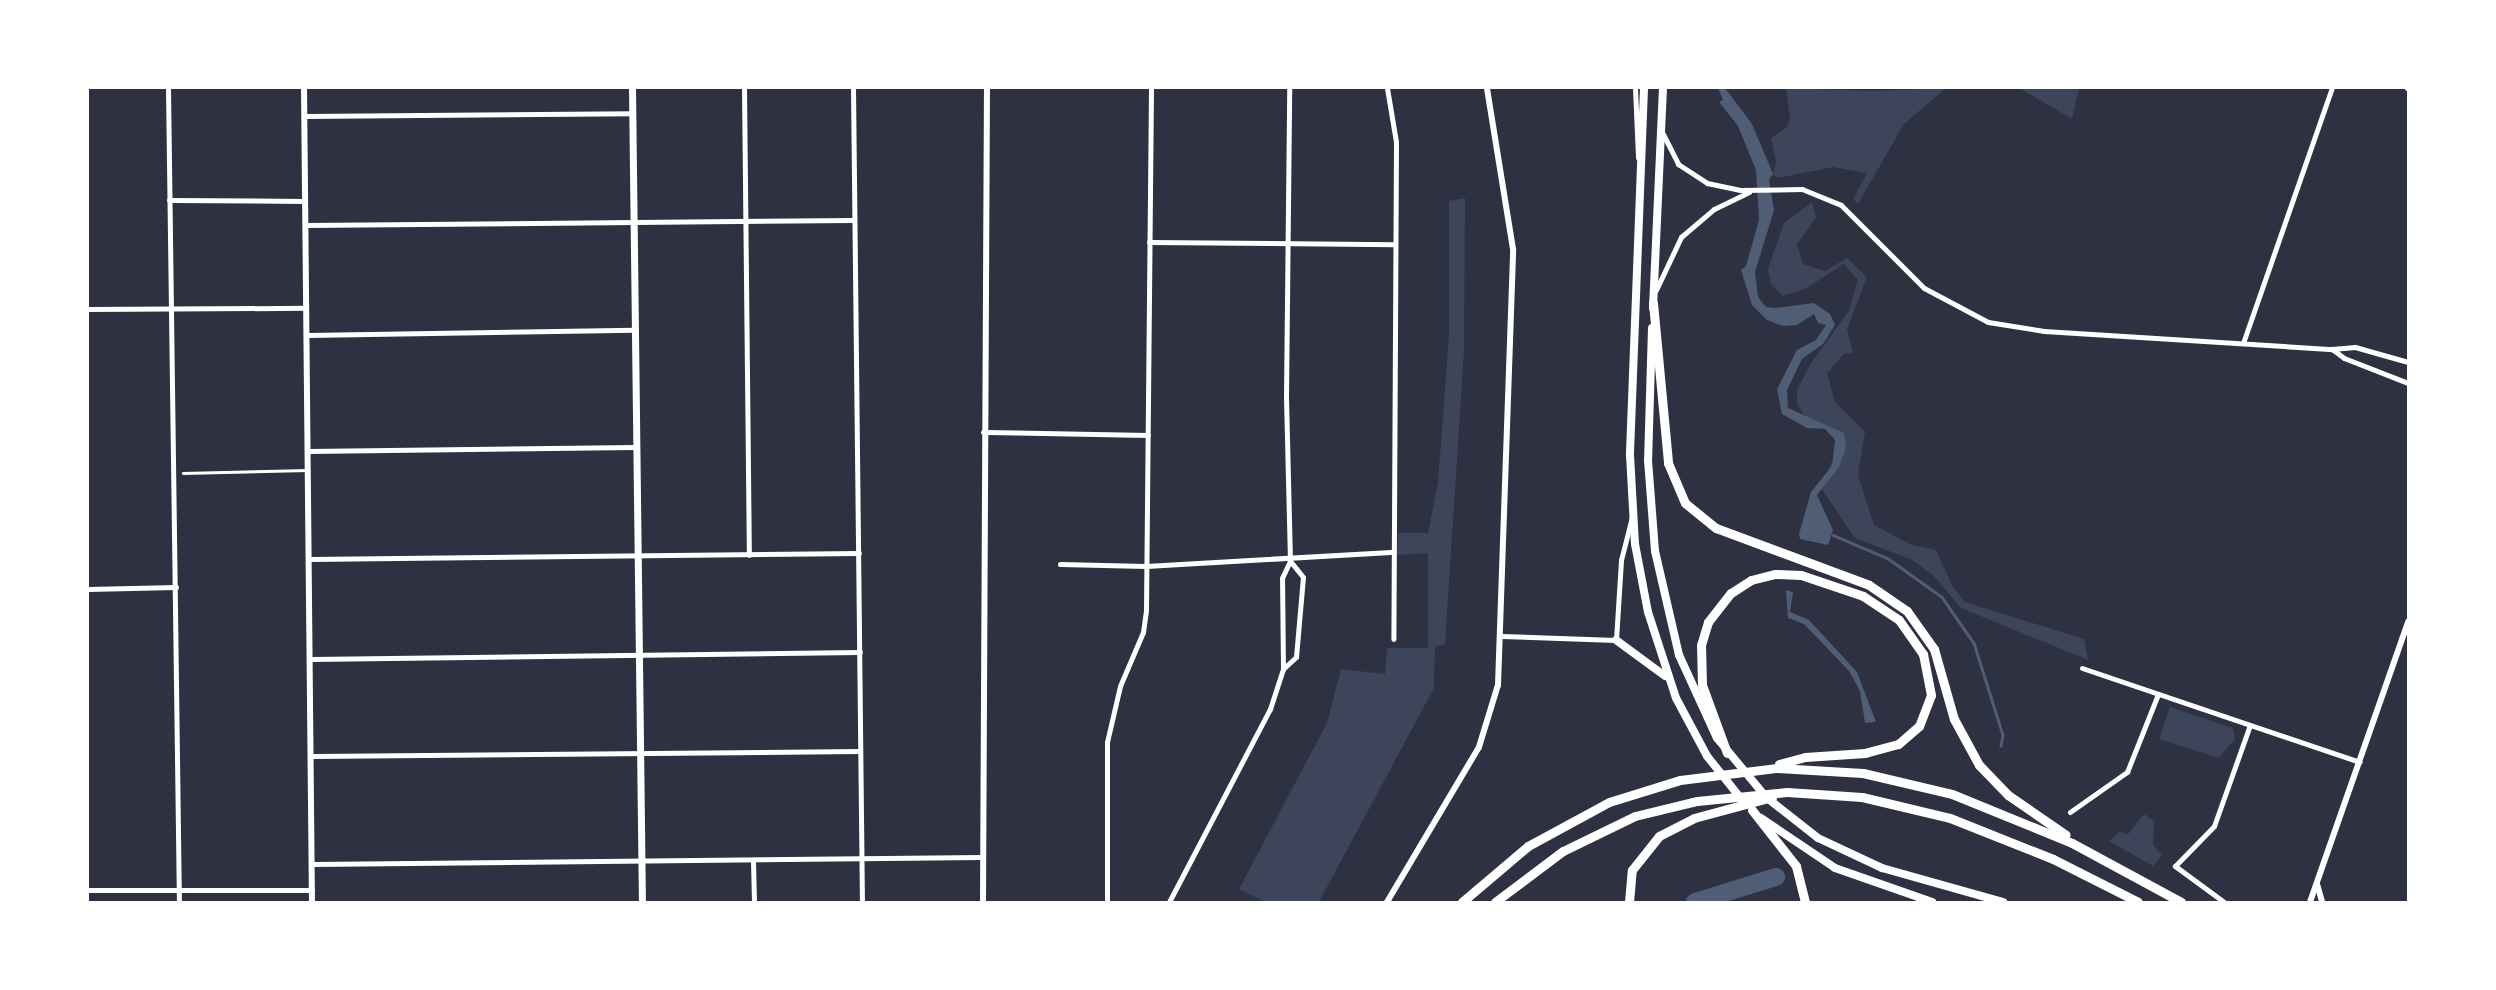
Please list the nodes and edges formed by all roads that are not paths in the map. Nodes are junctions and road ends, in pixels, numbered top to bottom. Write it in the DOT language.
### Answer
graph roads {
  1 [pos="168,88"];
  2 [pos="304,88"];
  3 [pos="632,88"];
  4 [pos="744,88"];
  5 [pos="853,88"];
  6 [pos="987,88"];
  7 [pos="1151,88"];
  8 [pos="1289,88"];
  9 [pos="1387,88"];
  10 [pos="1487,88"];
  11 [pos="1635,88"];
  12 [pos="1644,88"];
  13 [pos="1663,88"];
  14 [pos="2332,88"];
  15 [pos="632,113"];
  16 [pos="1660,114"];
  17 [pos="304,116"];
  18 [pos="1638,173"];
  19 [pos="1753,191"];
  20 [pos="169,200"];
  21 [pos="305,201"];
  22 [pos="745,220"];
  23 [pos="854,220"];
  24 [pos="634,222"];
  25 [pos="305,225"];
  26 [pos="1149,243"];
  27 [pos="1287,243"];
  28 [pos="1395,244"];
  29 [pos="1654,303"];
  30 [pos="306,308"];
  31 [pos="88,309"];
  32 [pos="171,310"];
  33 [pos="634,330"];
  34 [pos="306,335"];
  35 [pos="2243,343"];
  36 [pos="2332,349"];
  37 [pos="2409,362"];
  38 [pos="2409,383"];
  39 [pos="983,432"];
  40 [pos="1148,435"];
  41 [pos="636,447"];
  42 [pos="308,451"];
  43 [pos="308,470"];
  44 [pos="183,473"];
  45 [pos="1632,517"];
  46 [pos="859,552"];
  47 [pos="1391,552"];
  48 [pos="749,555"];
  49 [pos="638,556"];
  50 [pos="309,559"];
  51 [pos="1290,561"];
  52 [pos="1060,564"];
  53 [pos="1146,566"];
  54 [pos="176,587"];
  55 [pos="88,589"];
  56 [pos="2409,622"];
  57 [pos="1501,635"];
  58 [pos="1393,639"];
  59 [pos="1616,640"];
  60 [pos="860,652"];
  61 [pos="639,654"];
  62 [pos="311,659"];
  63 [pos="2082,668"];
  64 [pos="1283,669"];
  65 [pos="1669,681"];
  66 [pos="2158,694"];
  67 [pos="2250,725"];
  68 [pos="860,751"];
  69 [pos="1727,753"];
  70 [pos="640,754"];
  71 [pos="313,756"];
  72 [pos="2359,762"];
  73 [pos="1764,768"];
  74 [pos="1787,792"];
  75 [pos="1752,810"];
  76 [pos="2070,811"];
  77 [pos="2081,847"];
  78 [pos="982,857"];
  79 [pos="863,860"];
  80 [pos="753,861"];
  81 [pos="642,863"];
  82 [pos="313,864"];
  83 [pos="2317,883"];
  84 [pos="88,890"];
  85 [pos="178,890"];
  86 [pos="312,890"];
  87 [pos="1107,901"];
  88 [pos="179,902"];
  89 [pos="312,902"];
  90 [pos="642,902"];
  91 [pos="754,902"];
  92 [pos="862,902"];
  93 [pos="983,902"];
  94 [pos="1169,902"];
  95 [pos="1387,902"];
  96 [pos="1462,902"];
  97 [pos="1494,902"];
  98 [pos="1629,902"];
  99 [pos="1805,902"];
  100 [pos="1932,902"];
  101 [pos="2003,902"];
  102 [pos="2138,902"];
  103 [pos="2182,902"];
  104 [pos="2224,902"];
  105 [pos="2310,902"];
  106 [pos="2322,902"];
  1 -- 20 [label="street"];
  2 -- 17 [label="street"];
  3 -- 15 [label="main road"];
  4 -- 22 [label="street"];
  5 -- 23 [label="street"];
  6 -- 39 [label="street"];
  7 -- 26 [label="street"];
  8 -- 27 [label="street"];
  9 -- 28 [label="street"];
  10 -- 57 [label="street"];
  11 -- 18 [label="street"];
  12 -- 18 [label="highway"];
  13 -- 16 [label="highway"];
  14 -- 35 [label="street"];
  15 -- 17 [label="street"];
  15 -- 24 [label="main road"];
  16 -- 19 [label="street"];
  16 -- 29 [label="highway"];
  17 -- 21 [label="street"];
  18 -- 45 [label="highway"];
  19 -- 29 [label="street"];
  19 -- 35 [label="street"];
  20 -- 21 [label="street"];
  20 -- 32 [label="street"];
  21 -- 25 [label="street"];
  22 -- 23 [label="street"];
  22 -- 24 [label="street"];
  22 -- 48 [label="street"];
  23 -- 46 [label="street"];
  24 -- 25 [label="street"];
  24 -- 33 [label="main road"];
  25 -- 30 [label="street"];
  26 -- 27 [label="street"];
  26 -- 40 [label="street"];
  27 -- 28 [label="street"];
  27 -- 51 [label="street"];
  28 -- 47 [label="street"];
  29 -- 69 [label="highway"];
  29 -- 77 [label="highway"];
  30 -- 32 [label="street"];
  30 -- 34 [label="street"];
  31 -- 32 [label="street"];
  32 -- 54 [label="street"];
  33 -- 34 [label="street"];
  33 -- 41 [label="main road"];
  34 -- 42 [label="street"];
  35 -- 36 [label="street"];
  36 -- 37 [label="street"];
  36 -- 38 [label="street"];
  39 -- 40 [label="street"];
  39 -- 78 [label="street"];
  40 -- 53 [label="street"];
  41 -- 42 [label="street"];
  41 -- 49 [label="main road"];
  42 -- 43 [label="street"];
  43 -- 44 [label="lane"];
  43 -- 50 [label="street"];
  45 -- 59 [label="street"];
  45 -- 65 [label="highway"];
  46 -- 48 [label="street"];
  46 -- 60 [label="street"];
  47 -- 51 [label="street"];
  47 -- 58 [label="street"];
  48 -- 49 [label="street"];
  49 -- 50 [label="street"];
  49 -- 61 [label="main road"];
  50 -- 62 [label="street"];
  51 -- 53 [label="street"];
  51 -- 64 [label="street"];
  51 -- 64 [label="street"];
  52 -- 53 [label="street"];
  53 -- 87 [label="street"];
  54 -- 55 [label="street"];
  54 -- 85 [label="street"];
  56 -- 72 [label="street"];
  57 -- 59 [label="street"];
  57 -- 95 [label="street"];
  59 -- 65 [label="highway"];
  60 -- 61 [label="street"];
  60 -- 68 [label="street"];
  61 -- 62 [label="street"];
  61 -- 70 [label="main road"];
  62 -- 71 [label="street"];
  63 -- 66 [label="street"];
  64 -- 94 [label="street"];
  65 -- 75 [label="highway"];
  66 -- 67 [label="street"];
  66 -- 76 [label="street"];
  67 -- 72 [label="street"];
  67 -- 104 [label="street"];
  68 -- 70 [label="street"];
  68 -- 79 [label="street"];
  69 -- 73 [label="highway"];
  69 -- 101 [label="highway"];
  70 -- 71 [label="street"];
  70 -- 81 [label="main road"];
  71 -- 82 [label="street"];
  72 -- 83 [label="street"];
  73 -- 77 [label="highway"];
  73 -- 96 [label="highway"];
  74 -- 97 [label="highway"];
  74 -- 98 [label="highway"];
  74 -- 102 [label="highway"];
  75 -- 99 [label="highway"];
  75 -- 100 [label="highway"];
  77 -- 103 [label="highway"];
  78 -- 79 [label="street"];
  78 -- 93 [label="street"];
  79 -- 80 [label="street"];
  79 -- 92 [label="street"];
  80 -- 81 [label="street"];
  80 -- 91 [label="street"];
  81 -- 82 [label="street"];
  81 -- 90 [label="main road"];
  82 -- 86 [label="street"];
  83 -- 105 [label="street"];
  83 -- 106 [label="street"];
  84 -- 85 [label="street"];
  85 -- 86 [label="street"];
  85 -- 88 [label="street"];
  86 -- 89 [label="street"];
}
